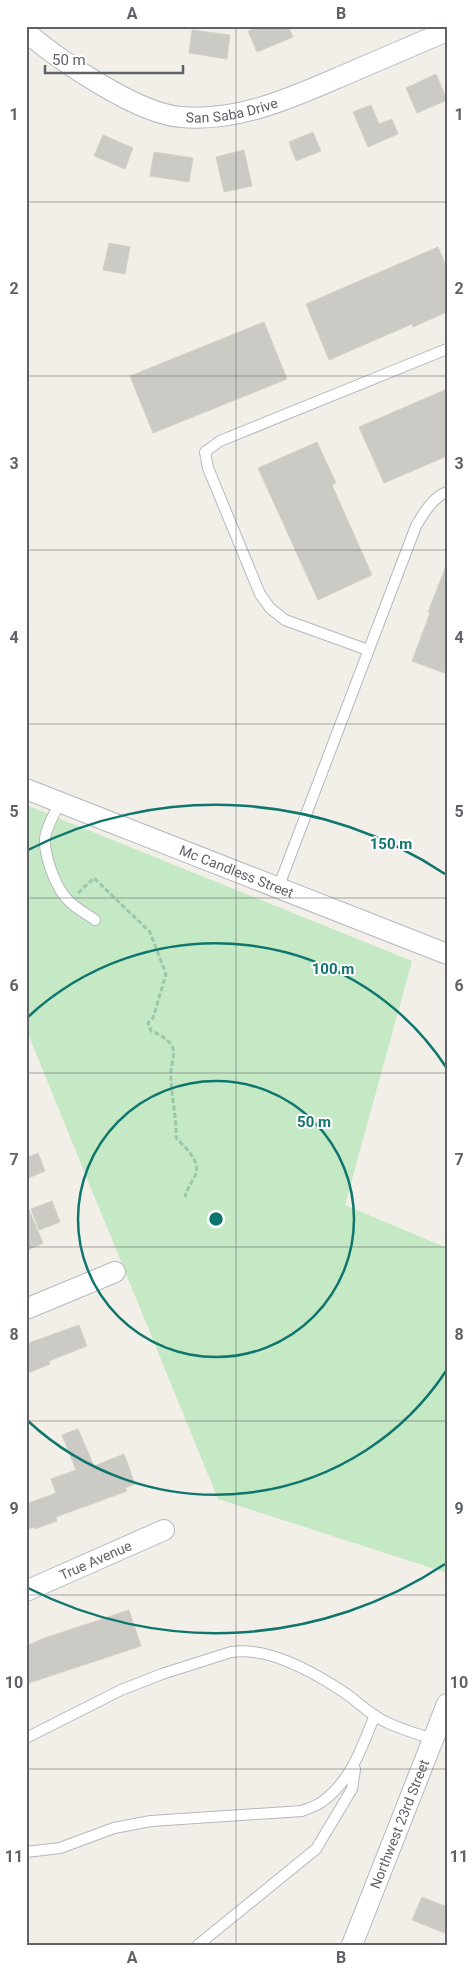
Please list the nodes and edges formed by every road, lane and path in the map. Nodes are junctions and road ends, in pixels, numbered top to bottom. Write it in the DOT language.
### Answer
graph roads {
  1 [pos="447,31"];
  2 [pos="26,32"];
  3 [pos="447,349"];
  4 [pos="447,492"];
  5 [pos="368,650"];
  6 [pos="26,789"];
  7 [pos="60,802"];
  8 [pos="278,888"];
  9 [pos="69,902"];
  10 [pos="95,920"];
  11 [pos="447,954"];
  12 [pos="185,1198"];
  13 [pos="114,1272"];
  14 [pos="26,1309"];
  15 [pos="164,1530"];
  16 [pos="26,1591"];
  17 [pos="447,1704"];
  18 [pos="375,1715"];
  19 [pos="26,1738"];
  20 [pos="433,1739"];
  21 [pos="356,1762"];
  22 [pos="26,1852"];
  23 [pos="198,1945"];
  24 [pos="352,1945"];
  1 -- 2 [label="street, San Saba Drive"];
  3 -- 5 [label="lane"];
  4 -- 5 [label="lane"];
  5 -- 8 [label="lane"];
  6 -- 7 [label="street, Mc Candless Street"];
  7 -- 8 [label="street, Mc Candless Street"];
  7 -- 9 [label="lane"];
  8 -- 11 [label="street, Mc Candless Street"];
  9 -- 10 [label="lane"];
  9 -- 12 [label="path"];
  13 -- 14 [label="street"];
  15 -- 16 [label="street, True Avenue"];
  17 -- 20 [label="street, Northwest 23rd Street"];
  18 -- 19 [label="lane"];
  18 -- 20 [label="lane"];
  18 -- 21 [label="lane"];
  20 -- 24 [label="street, Northwest 23rd Street"];
  21 -- 22 [label="lane"];
  21 -- 23 [label="lane"];
}
